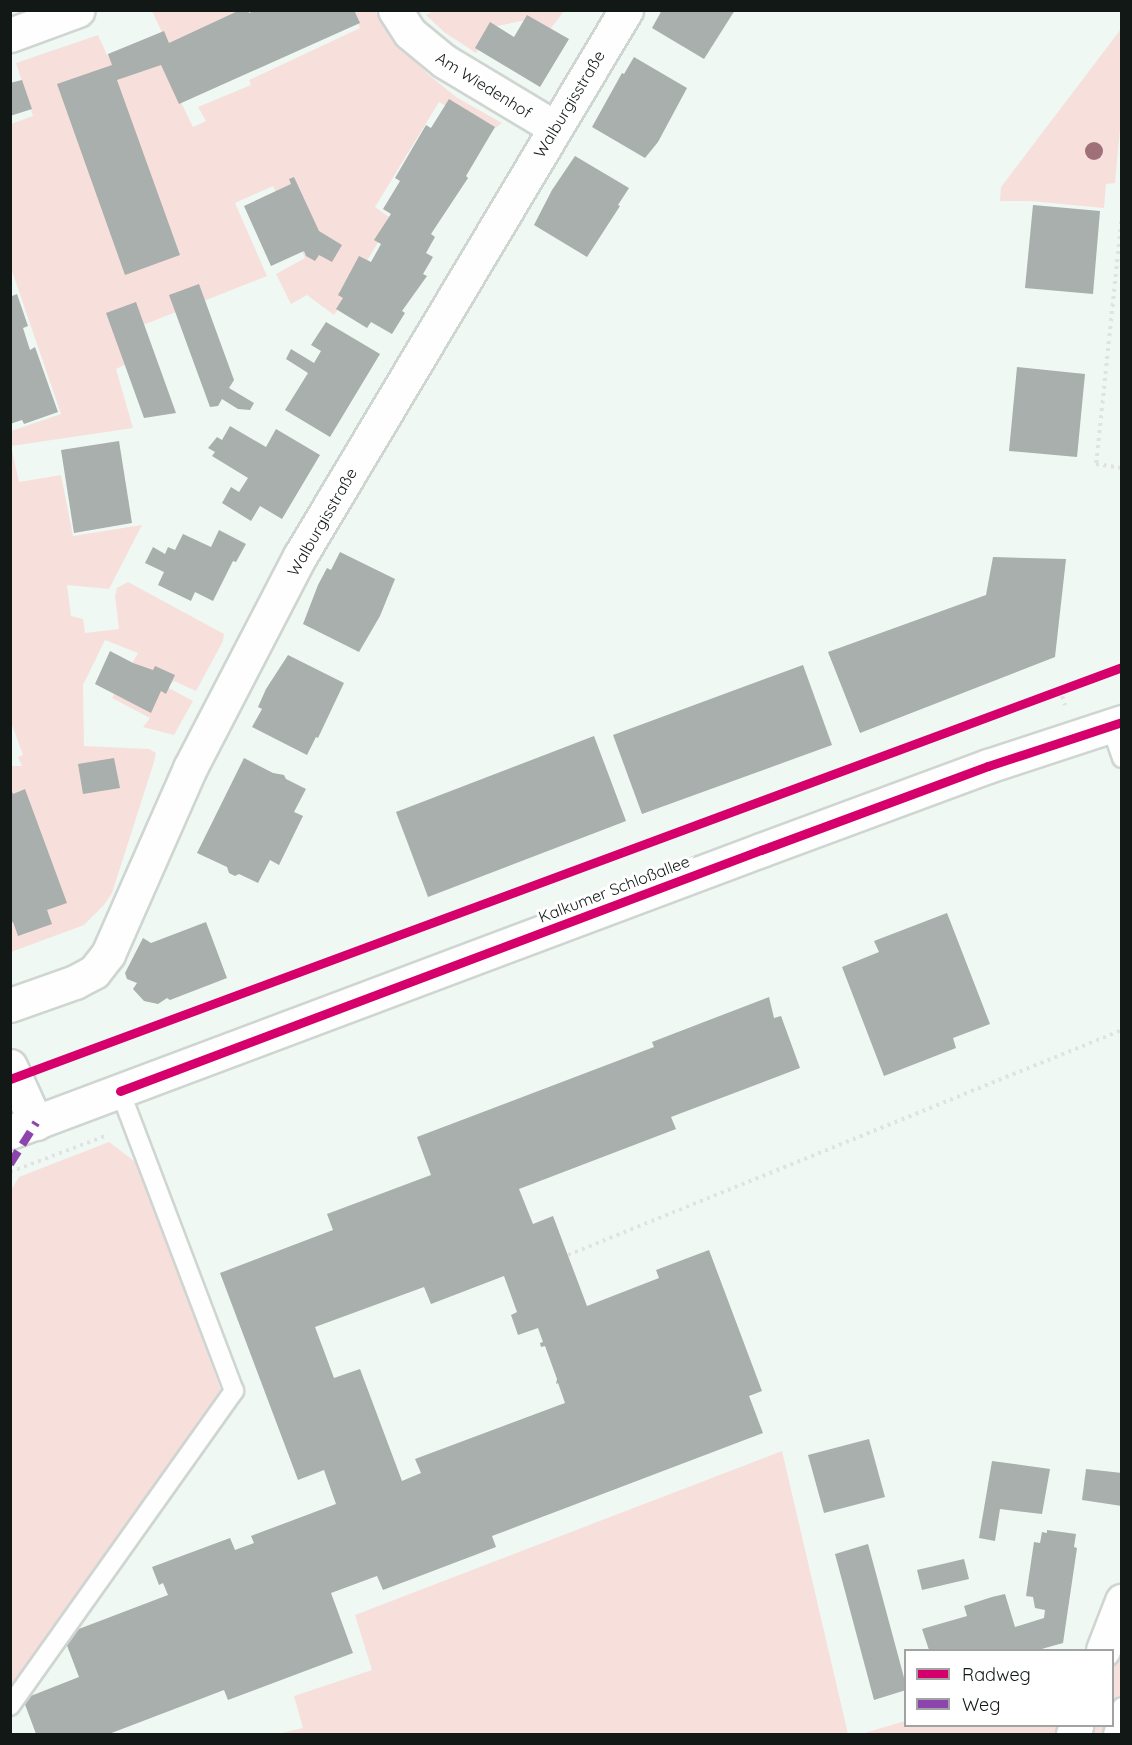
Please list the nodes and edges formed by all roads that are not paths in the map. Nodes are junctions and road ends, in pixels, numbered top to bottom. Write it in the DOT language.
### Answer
graph roads {
  1 [pos="78,10"];
  2 [pos="395,10"];
  3 [pos="626,10"];
  4 [pos="10,34"];
  5 [pos="554,127"];
  6 [pos="1116,724"];
  7 [pos="1122,758"];
  8 [pos="10,1005"];
  9 [pos="10,1066"];
  10 [pos="120,1091"];
  11 [pos="23,1127"];
  12 [pos="1122,1601"];
  13 [pos="1103,1649"];
  14 [pos="10,1706"];
  15 [pos="1122,1707"];
  16 [pos="1113,1734"];
  1 -- 4 [label="street"];
  2 -- 5 [label="street, Am Wiedenhof"];
  3 -- 5 [label="street, Walburgisstraße"];
  5 -- 8 [label="street, Walburgisstraße"];
  6 -- 7 [label="lane"];
  6 -- 10 [label="street, Kalkumer Schloßallee"];
  9 -- 11 [label="street"];
  10 -- 11 [label="street, Kalkumer Schloßallee"];
  10 -- 14 [label="lane"];
  12 -- 13 [label="street"];
  15 -- 16 [label="lane"];
}
